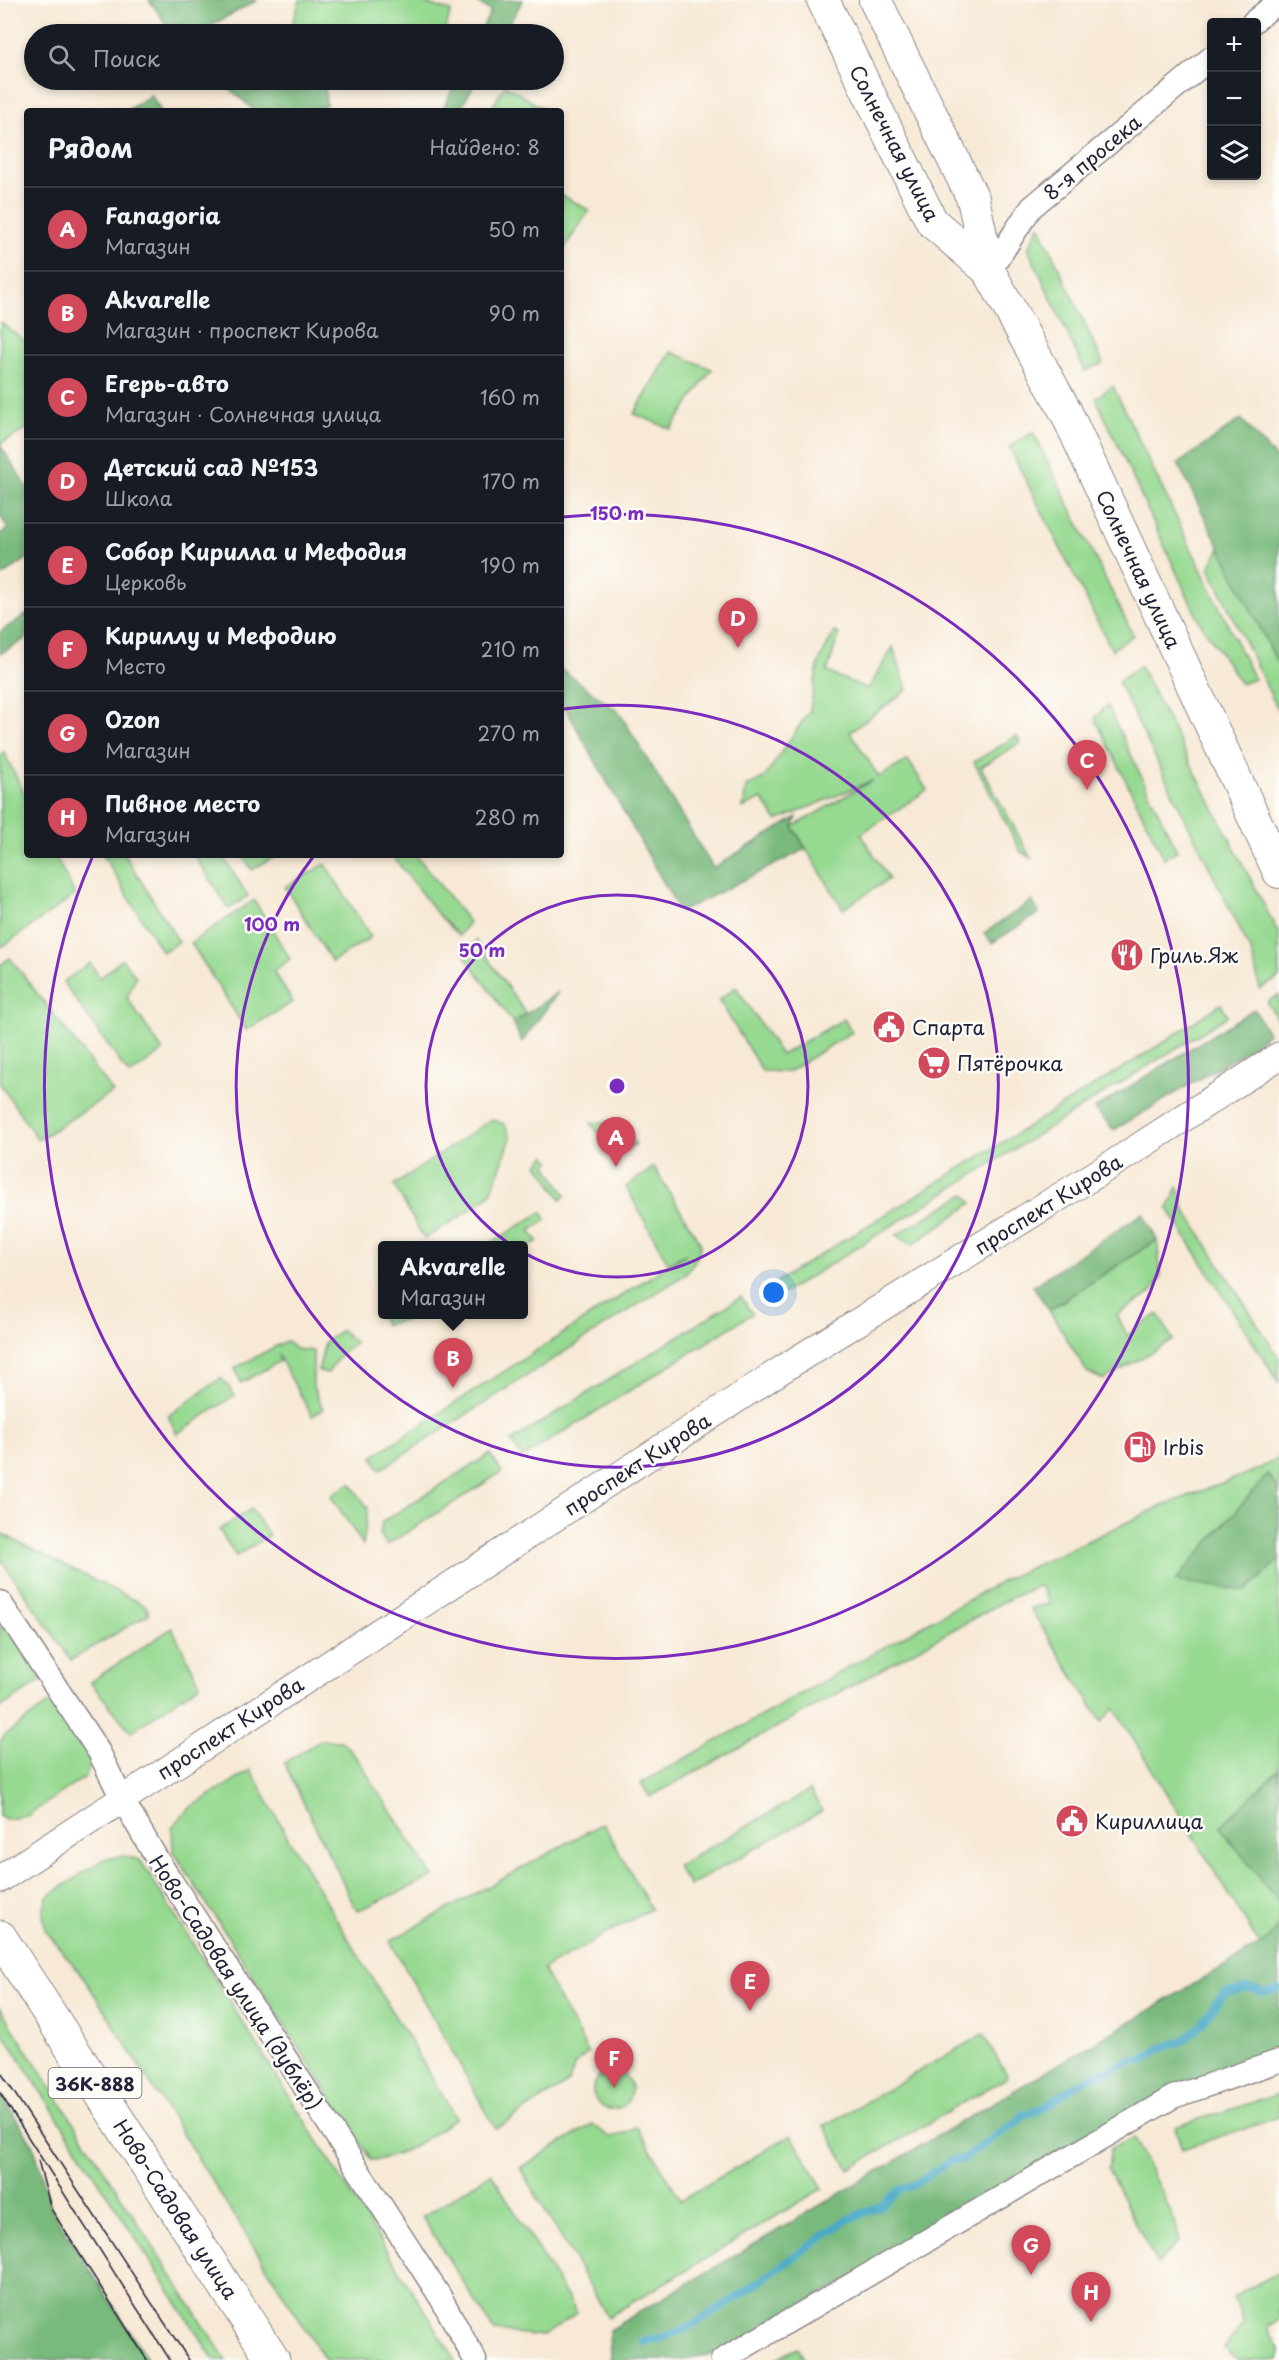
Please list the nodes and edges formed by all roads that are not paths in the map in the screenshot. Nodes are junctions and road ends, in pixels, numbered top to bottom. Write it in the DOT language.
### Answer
graph roads {
  1 [pos="823,0"];
  2 [pos="874,0"];
  3 [pos="1279,1"];
  4 [pos="1259,18"];
  5 [pos="1207,61"];
  6 [pos="989,271"];
  7 [pos="1279,872"];
  8 [pos="1279,1056"];
  9 [pos="0,1602"];
  10 [pos="122,1800"];
  11 [pos="0,1879"];
  12 [pos="0,1936"];
  13 [pos="1279,2061"];
  14 [pos="273,2360"];
  15 [pos="475,2360"];
  16 [pos="722,2360"];
  1 -- 6 [label="main road, Солнечная улица"];
  2 -- 6 [label="main road, Солнечная улица"];
  3 -- 4 [label="street"];
  5 -- 6 [label="street, 8-я просека"];
  6 -- 7 [label="main road, Солнечная улица"];
  8 -- 10 [label="street, проспект Кирова"];
  9 -- 10 [label="street, Ново-Садовая улица (дублёр)"];
  10 -- 11 [label="street, проспект Кирова"];
  10 -- 15 [label="street, Ново-Садовая улица (дублёр)"];
  12 -- 14 [label="main road, Ново-Садовая улица / 36К-888"];
  13 -- 16 [label="street"];
}
